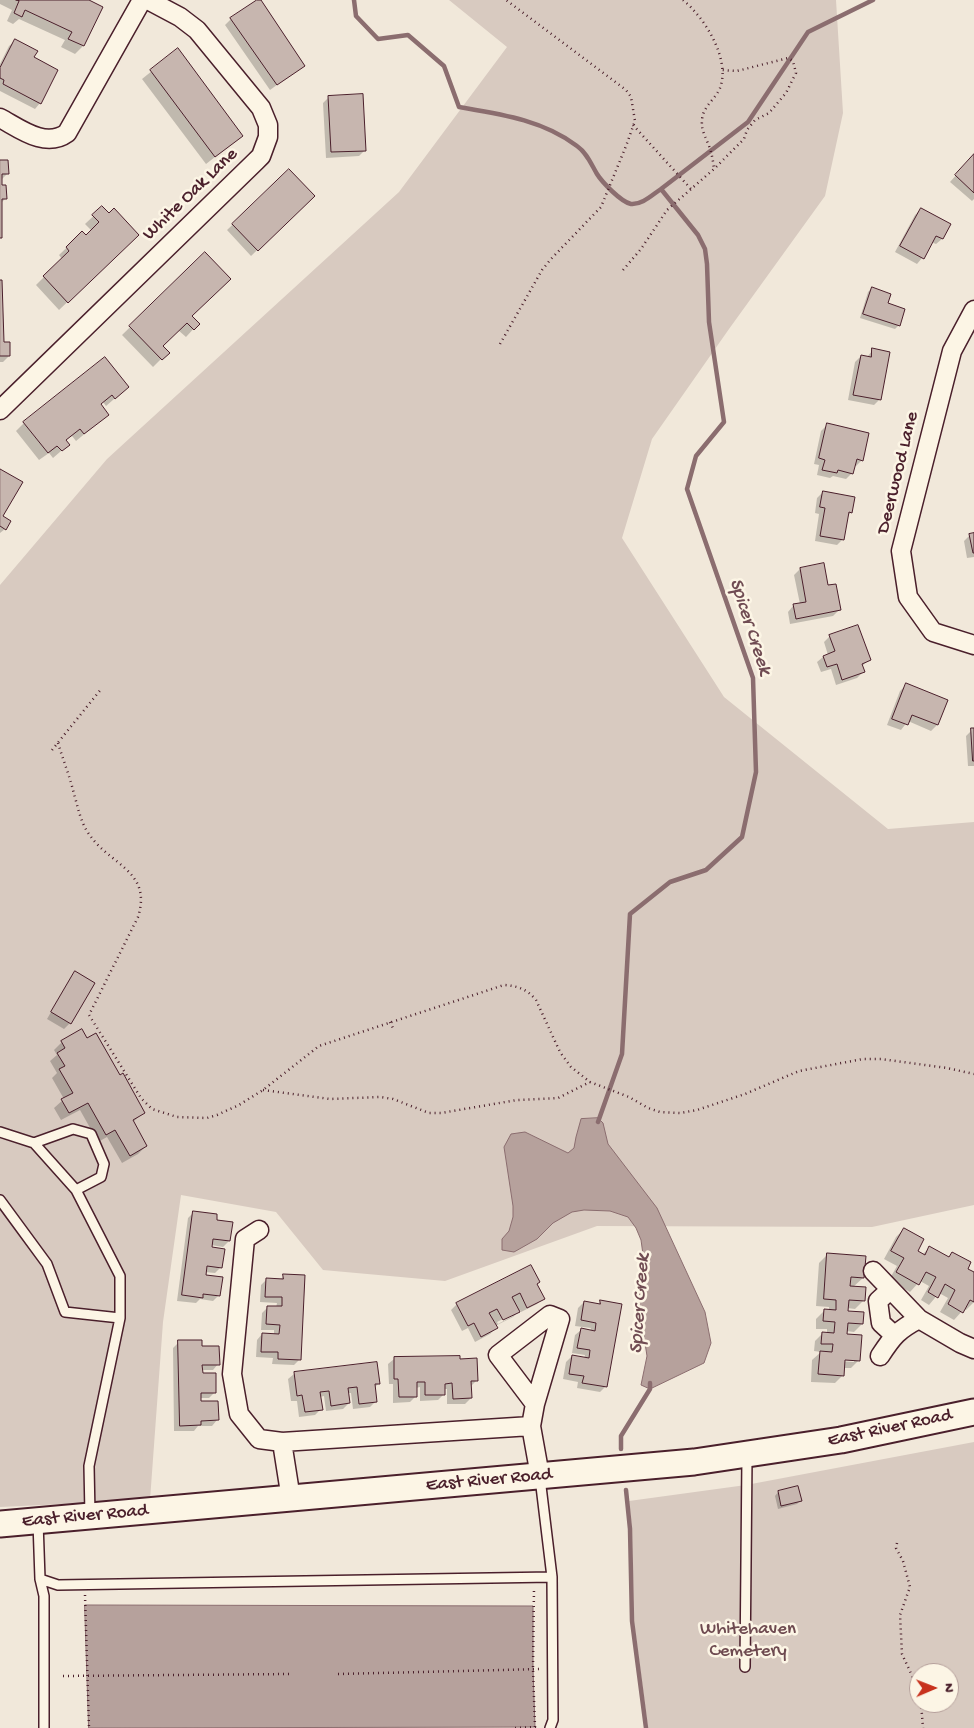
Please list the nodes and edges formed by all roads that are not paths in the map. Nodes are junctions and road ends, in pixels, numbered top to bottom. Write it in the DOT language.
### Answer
graph roads {
  1 [pos="142,0"];
  2 [pos="148,0"];
  3 [pos="0,118"];
  4 [pos="974,310"];
  5 [pos="0,410"];
  6 [pos="974,646"];
  7 [pos="0,1132"];
  8 [pos="34,1143"];
  9 [pos="76,1190"];
  10 [pos="0,1200"];
  11 [pos="260,1230"];
  12 [pos="873,1271"];
  13 [pos="890,1290"];
  14 [pos="120,1318"];
  15 [pos="919,1319"];
  16 [pos="894,1334"];
  17 [pos="974,1349"];
  18 [pos="880,1356"];
  19 [pos="535,1404"];
  20 [pos="974,1412"];
  21 [pos="531,1426"];
  22 [pos="282,1442"];
  23 [pos="747,1455"];
  24 [pos="540,1476"];
  25 [pos="291,1499"];
  26 [pos="90,1517"];
  27 [pos="38,1522"];
  28 [pos="0,1524"];
  29 [pos="552,1577"];
  30 [pos="40,1580"];
  31 [pos="745,1667"];
  32 [pos="44,1728"];
  33 [pos="550,1728"];
  1 -- 3 [label="street"];
  2 -- 5 [label="street, White Oak Lane"];
  4 -- 6 [label="street, Deerwood Lane"];
  7 -- 8 [label="lane"];
  8 -- 9 [label="lane"];
  8 -- 9 [label="lane"];
  9 -- 14 [label="lane"];
  10 -- 14 [label="lane"];
  11 -- 22 [label="street"];
  12 -- 13 [label="street"];
  13 -- 15 [label="street"];
  13 -- 16 [label="street"];
  14 -- 26 [label="lane"];
  15 -- 16 [label="street"];
  15 -- 17 [label="street"];
  16 -- 18 [label="street"];
  19 -- 19 [label="street"];
  19 -- 21 [label="street"];
  20 -- 23 [label="main road, East River Road"];
  21 -- 22 [label="street"];
  21 -- 24 [label="street"];
  22 -- 25 [label="street"];
  23 -- 24 [label="main road, East River Road"];
  23 -- 31 [label="lane"];
  24 -- 25 [label="main road, East River Road"];
  24 -- 29 [label="lane"];
  25 -- 26 [label="main road, East River Road"];
  26 -- 27 [label="main road, East River Road"];
  27 -- 28 [label="main road, East River Road"];
  27 -- 30 [label="lane"];
  29 -- 30 [label="lane"];
  29 -- 33 [label="lane"];
  30 -- 32 [label="lane"];
}
